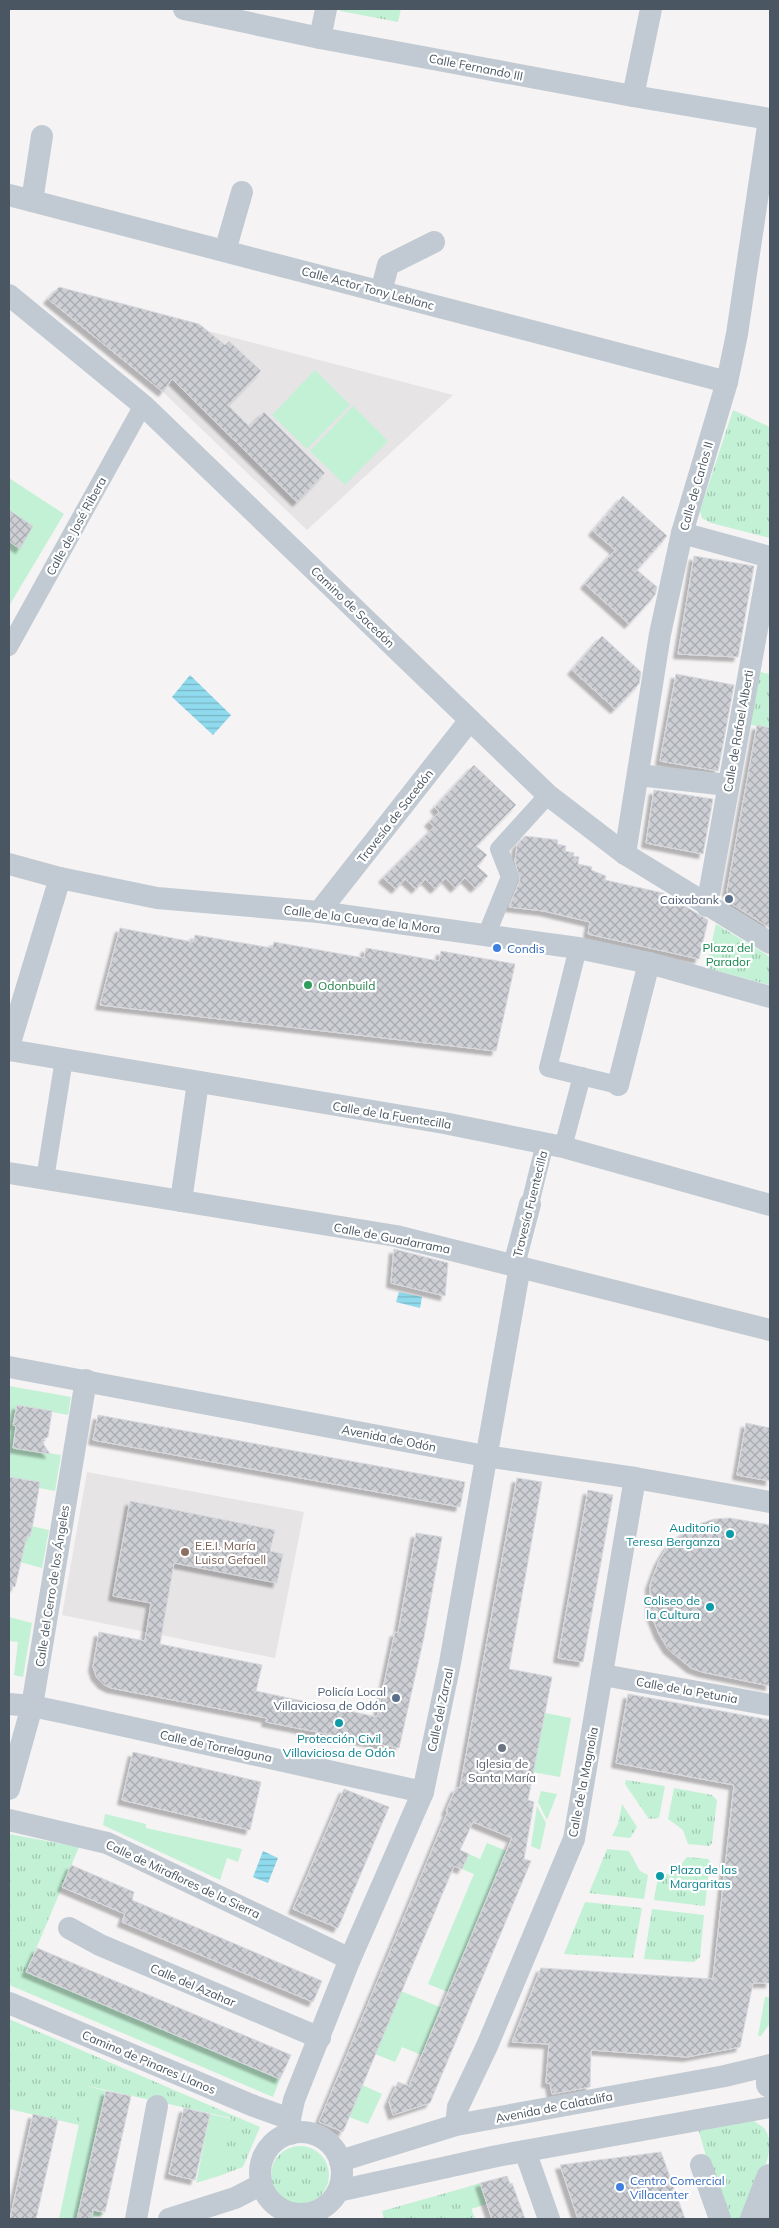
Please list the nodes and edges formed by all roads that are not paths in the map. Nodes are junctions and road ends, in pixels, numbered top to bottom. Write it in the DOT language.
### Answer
graph roads {
  1 [pos="184,9"];
  2 [pos="326,9"];
  3 [pos="651,9"];
  4 [pos="320,38"];
  5 [pos="633,96"];
  6 [pos="770,119"];
  7 [pos="42,136"];
  8 [pos="242,192"];
  9 [pos="9,195"];
  10 [pos="32,201"];
  11 [pos="434,242"];
  12 [pos="225,251"];
  13 [pos="382,292"];
  14 [pos="9,295"];
  15 [pos="727,382"];
  16 [pos="143,405"];
  17 [pos="682,533"];
  18 [pos="770,557"];
  19 [pos="9,647"];
  20 [pos="470,720"];
  21 [pos="638,775"];
  22 [pos="728,785"];
  23 [pos="548,795"];
  24 [pos="625,854"];
  25 [pos="9,864"];
  26 [pos="60,878"];
  27 [pos="707,906"];
  28 [pos="319,912"];
  29 [pos="486,936"];
  30 [pos="770,943"];
  31 [pos="578,948"];
  32 [pos="649,963"];
  33 [pos="770,998"];
  34 [pos="9,1048"];
  35 [pos="64,1059"];
  36 [pos="582,1076"];
  37 [pos="198,1082"];
  38 [pos="618,1085"];
  39 [pos="554,1145"];
  40 [pos="9,1173"];
  41 [pos="45,1179"];
  42 [pos="181,1201"];
  43 [pos="530,1204"];
  44 [pos="770,1205"];
  45 [pos="517,1266"];
  46 [pos="770,1330"];
  47 [pos="9,1367"];
  48 [pos="86,1380"];
  49 [pos="485,1456"];
  50 [pos="635,1478"];
  51 [pos="770,1502"];
  52 [pos="603,1675"];
  53 [pos="9,1704"];
  54 [pos="770,1705"];
  55 [pos="32,1706"];
  56 [pos="9,1789"];
  57 [pos="423,1792"];
  58 [pos="9,1820"];
  59 [pos="69,1928"];
  60 [pos="350,1959"];
  61 [pos="9,2003"];
  62 [pos="320,2038"];
  63 [pos="770,2065"];
  64 [pos="770,2071"];
  65 [pos="770,2084"];
  66 [pos="157,2106"];
  67 [pos="770,2107"];
  68 [pos="456,2125"];
  69 [pos="290,2126"];
  70 [pos="525,2151"];
  71 [pos="340,2162"];
  72 [pos="701,2164"];
  73 [pos="770,2178"];
  74 [pos="262,2184"];
  75 [pos="338,2192"];
  76 [pos="295,2216"];
  77 [pos="136,2219"];
  78 [pos="169,2219"];
  79 [pos="549,2219"];
  80 [pos="720,2219"];
  81 [pos="754,2219"];
  1 -- 4 [label="street, Calle Fernando III"];
  2 -- 4 [label="street"];
  3 -- 5 [label="street"];
  4 -- 5 [label="street, Calle Fernando III"];
  5 -- 6 [label="street, Calle Fernando III"];
  6 -- 15 [label="street, Calle de Carlos II"];
  7 -- 10 [label="street"];
  8 -- 12 [label="street"];
  9 -- 10 [label="street, Calle Actor Tony Leblanc"];
  10 -- 12 [label="street, Calle Actor Tony Leblanc"];
  11 -- 13 [label="street"];
  12 -- 13 [label="street, Calle Actor Tony Leblanc"];
  13 -- 15 [label="street, Calle Actor Tony Leblanc"];
  14 -- 16 [label="street, Camino de Sacedón"];
  15 -- 17 [label="street, Calle de Carlos II"];
  16 -- 19 [label="street, Calle de José Ribera"];
  16 -- 20 [label="street, Camino de Sacedón"];
  17 -- 18 [label="street"];
  17 -- 21 [label="street, Calle de Carlos II"];
  18 -- 22 [label="street, Calle de Rafael Alberti"];
  20 -- 23 [label="street, Camino de Sacedón"];
  20 -- 28 [label="street, Travesía de Sacedón"];
  21 -- 22 [label="street"];
  21 -- 24 [label="street, Calle de Carlos II"];
  22 -- 27 [label="street, Calle de Rafael Alberti"];
  23 -- 24 [label="street, Camino de Sacedón"];
  23 -- 29 [label="street"];
  24 -- 27 [label="street, Camino de Sacedón"];
  25 -- 26 [label="street, Calle de la Cueva de la Mora"];
  26 -- 28 [label="street, Calle de la Cueva de la Mora"];
  26 -- 34 [label="street"];
  27 -- 30 [label="street, Camino de Sacedón"];
  28 -- 29 [label="street, Calle de la Cueva de la Mora"];
  29 -- 31 [label="street, Calle de la Cueva de la Mora"];
  31 -- 32 [label="street, Calle de la Cueva de la Mora"];
  31 -- 36 [label="street"];
  32 -- 33 [label="street, Calle de la Cueva de la Mora"];
  32 -- 38 [label="street"];
  34 -- 35 [label="street, Calle de la Fuentecilla"];
  35 -- 37 [label="street, Calle de la Fuentecilla"];
  35 -- 41 [label="street"];
  36 -- 38 [label="street"];
  36 -- 39 [label="street, Travesía Fuentecilla"];
  37 -- 39 [label="street, Calle de la Fuentecilla"];
  37 -- 42 [label="street"];
  39 -- 43 [label="street, Travesía Fuentecilla"];
  39 -- 44 [label="street, Calle de la Fuentecilla"];
  40 -- 41 [label="street, Calle de Guadarrama"];
  41 -- 42 [label="street, Calle de Guadarrama"];
  42 -- 45 [label="street, Calle de Guadarrama"];
  43 -- 45 [label="street, Travesía Fuentecilla"];
  45 -- 46 [label="street, Calle de Guadarrama"];
  45 -- 49 [label="street, Calle del Zarzal"];
  47 -- 48 [label="street, Avenida de Odón"];
  48 -- 49 [label="street, Avenida de Odón"];
  48 -- 55 [label="street, Calle del Cerro de los Ángeles"];
  49 -- 50 [label="street, Avenida de Odón"];
  49 -- 57 [label="street, Calle del Zarzal"];
  50 -- 51 [label="street, Avenida de Odón"];
  50 -- 52 [label="street, Calle de la Magnolia"];
  52 -- 54 [label="street, Calle de la Petunia"];
  52 -- 68 [label="street, Calle de la Magnolia"];
  53 -- 55 [label="street, Calle de Torrelaguna"];
  55 -- 56 [label="street, Calle del Cerro de los Ángeles"];
  55 -- 57 [label="street, Calle de Torrelaguna"];
  57 -- 60 [label="street, Calle del Zarzal"];
  58 -- 60 [label="street, Calle de Miraflores de la Sierra"];
  59 -- 62 [label="street, Calle del Azahar"];
  60 -- 62 [label="street, Calle del Zarzal"];
  61 -- 69 [label="street, Camino de Pinares Llanos"];
  62 -- 69 [label="street, Calle del Zarzal"];
  63 -- 68 [label="street, Avenida de Calatalifa"];
  64 -- 65 [label="street"];
  66 -- 77 [label="street"];
  67 -- 70 [label="street"];
  68 -- 71 [label="street, Avenida de Calatalifa"];
  69 -- 71 [label="street"];
  69 -- 74 [label="street"];
  70 -- 75 [label="street"];
  70 -- 79 [label="street"];
  71 -- 75 [label="street"];
  72 -- 80 [label="street"];
  73 -- 81 [label="street"];
  74 -- 76 [label="street"];
  74 -- 78 [label="street"];
  75 -- 76 [label="street"];
}
